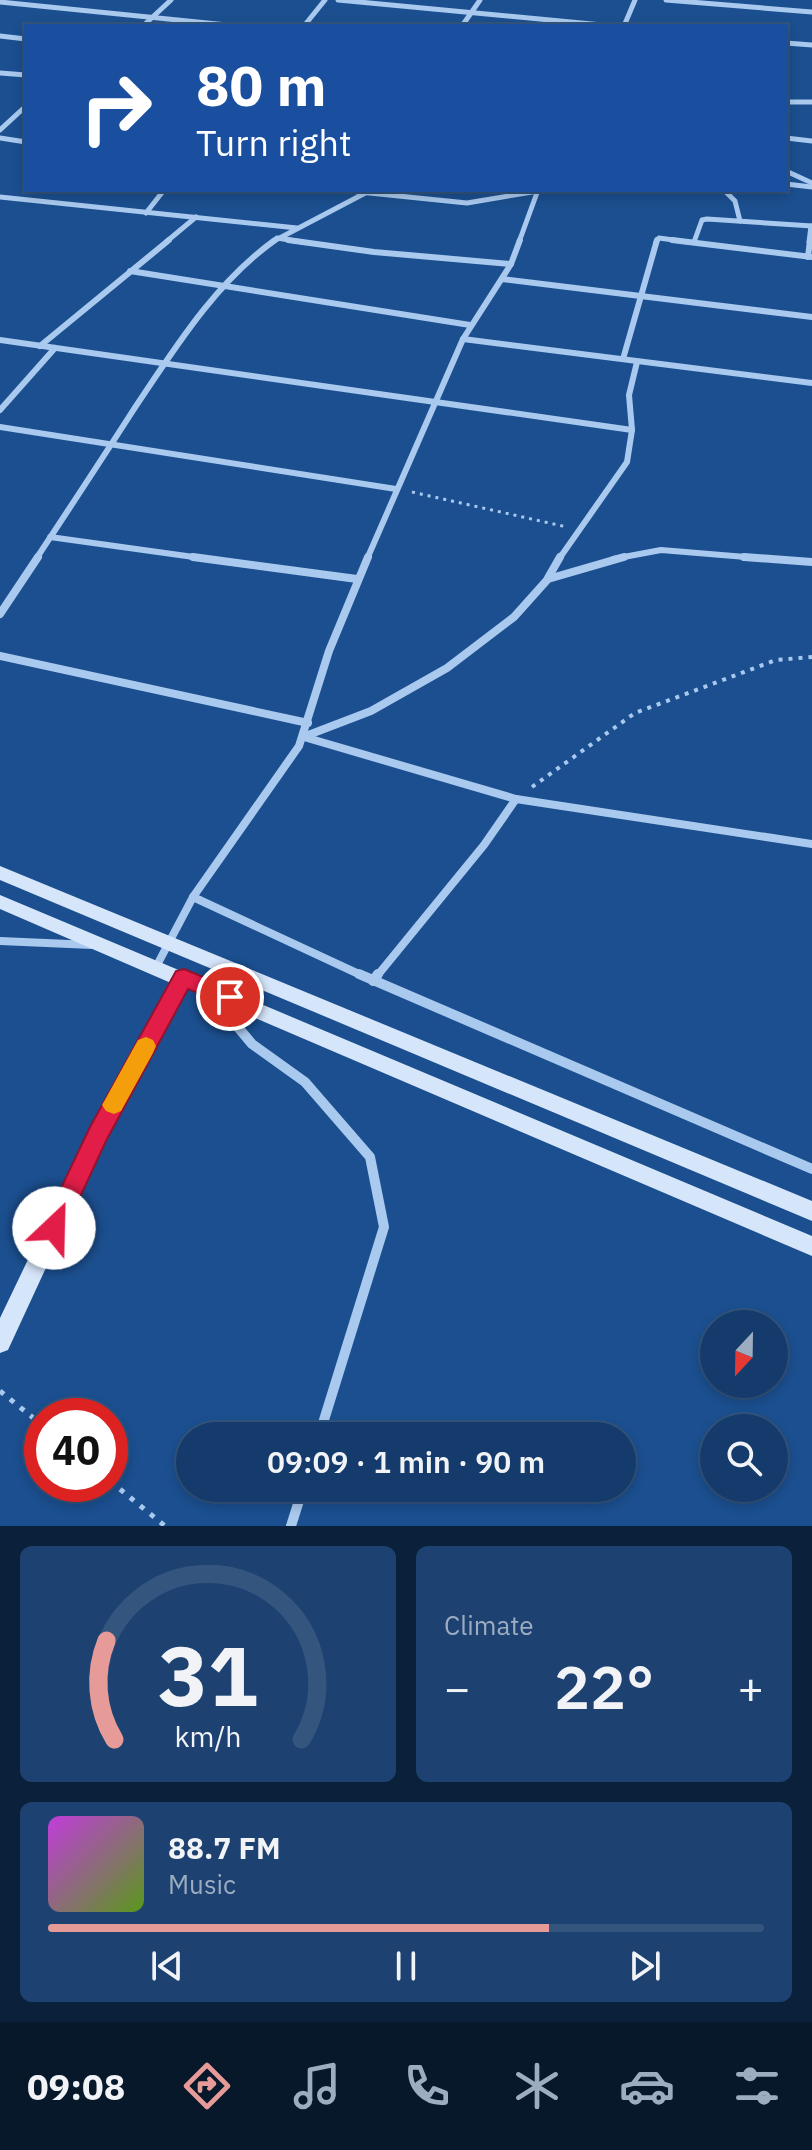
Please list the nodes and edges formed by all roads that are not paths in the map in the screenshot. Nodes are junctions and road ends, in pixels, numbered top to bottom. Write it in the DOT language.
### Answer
graph roads {
  1 [pos="171,0"];
  2 [pos="325,0"];
  3 [pos="338,0"];
  4 [pos="480,0"];
  5 [pos="635,0"];
  6 [pos="666,0"];
  7 [pos="792,0"];
  8 [pos="12,1"];
  9 [pos="0,2"];
  10 [pos="790,10"];
  11 [pos="0,12"];
  12 [pos="473,12"];
  13 [pos="812,12"];
  14 [pos="152,17"];
  15 [pos="145,24"];
  16 [pos="218,24"];
  17 [pos="306,24"];
  18 [pos="464,24"];
  19 [pos="593,24"];
  20 [pos="625,24"];
  21 [pos="0,36"];
  22 [pos="24,39"];
  23 [pos="788,43"];
  24 [pos="812,45"];
  25 [pos="0,73"];
  26 [pos="24,75"];
  27 [pos="788,102"];
  28 [pos="812,102"];
  29 [pos="24,108"];
  30 [pos="0,130"];
  31 [pos="0,138"];
  32 [pos="788,138"];
  33 [pos="812,141"];
  34 [pos="24,142"];
  35 [pos="788,172"];
  36 [pos="788,184"];
  37 [pos="812,185"];
  38 [pos="162,192"];
  39 [pos="348,192"];
  40 [pos="367,192"];
  41 [pos="527,192"];
  42 [pos="537,192"];
  43 [pos="726,192"];
  44 [pos="361,195"];
  45 [pos="0,197"];
  46 [pos="146,213"];
  47 [pos="196,217"];
  48 [pos="740,221"];
  49 [pos="811,226"];
  50 [pos="297,228"];
  51 [pos="277,238"];
  52 [pos="694,242"];
  53 [pos="810,257"];
  54 [pos="511,264"];
  55 [pos="130,271"];
  56 [pos="502,279"];
  57 [pos="222,286"];
  58 [pos="640,295"];
  59 [pos="812,317"];
  60 [pos="470,325"];
  61 [pos="463,339"];
  62 [pos="0,340"];
  63 [pos="40,346"];
  64 [pos="55,348"];
  65 [pos="623,359"];
  66 [pos="637,362"];
  67 [pos="164,364"];
  68 [pos="812,383"];
  69 [pos="436,403"];
  70 [pos="0,410"];
  71 [pos="0,427"];
  72 [pos="632,430"];
  73 [pos="112,443"];
  74 [pos="396,489"];
  75 [pos="50,537"];
  76 [pos="812,562"];
  77 [pos="357,579"];
  78 [pos="548,579"];
  79 [pos="0,614"];
  80 [pos="0,656"];
  81 [pos="308,723"];
  82 [pos="303,737"];
  83 [pos="516,799"];
  84 [pos="812,844"];
  85 [pos="0,873"];
  86 [pos="193,897"];
  87 [pos="0,902"];
  88 [pos="0,941"];
  89 [pos="170,943"];
  90 [pos="105,946"];
  91 [pos="156,967"];
  92 [pos="193,981"];
  93 [pos="373,981"];
  94 [pos="812,1169"];
  95 [pos="812,1211"];
  96 [pos="812,1246"];
  97 [pos="0,1342"];
  98 [pos="323,1422"];
  99 [pos="299,1502"];
  100 [pos="291,1526"];
  1 -- 14 [label="street"];
  2 -- 17 [label="street"];
  3 -- 12 [label="street"];
  4 -- 12 [label="street"];
  5 -- 20 [label="street"];
  6 -- 10 [label="street"];
  7 -- 10 [label="street"];
  8 -- 9 [label="street"];
  8 -- 11 [label="street"];
  8 -- 14 [label="street"];
  10 -- 13 [label="street"];
  12 -- 18 [label="street"];
  12 -- 19 [label="street"];
  14 -- 15 [label="street"];
  14 -- 16 [label="street"];
  21 -- 22 [label="street"];
  23 -- 24 [label="street"];
  25 -- 26 [label="street"];
  27 -- 28 [label="street"];
  29 -- 30 [label="street"];
  31 -- 34 [label="street"];
  32 -- 33 [label="street"];
  35 -- 37 [label="street"];
  36 -- 37 [label="street"];
  38 -- 46 [label="street"];
  39 -- 44 [label="street"];
  40 -- 44 [label="street"];
  41 -- 44 [label="street"];
  42 -- 54 [label="street"];
  43 -- 48 [label="street"];
  44 -- 50 [label="street"];
  45 -- 46 [label="street"];
  46 -- 47 [label="street"];
  47 -- 50 [label="street"];
  47 -- 55 [label="street"];
  48 -- 49 [label="street"];
  48 -- 52 [label="street"];
  49 -- 53 [label="street"];
  50 -- 51 [label="street"];
  51 -- 54 [label="street"];
  51 -- 57 [label="street"];
  52 -- 53 [label="street"];
  52 -- 58 [label="street"];
  54 -- 56 [label="street"];
  55 -- 57 [label="street"];
  55 -- 63 [label="street"];
  56 -- 58 [label="street"];
  56 -- 60 [label="street"];
  57 -- 60 [label="street"];
  57 -- 67 [label="street"];
  58 -- 59 [label="street"];
  58 -- 65 [label="street"];
  60 -- 61 [label="street"];
  61 -- 65 [label="street"];
  61 -- 69 [label="street"];
  62 -- 63 [label="street"];
  63 -- 64 [label="street"];
  64 -- 67 [label="street"];
  64 -- 70 [label="street"];
  65 -- 66 [label="street"];
  66 -- 68 [label="street"];
  66 -- 72 [label="street"];
  67 -- 69 [label="street"];
  67 -- 73 [label="street"];
  69 -- 72 [label="street"];
  69 -- 74 [label="street"];
  71 -- 73 [label="street"];
  72 -- 78 [label="street"];
  73 -- 74 [label="street"];
  73 -- 75 [label="street"];
  74 -- 77 [label="street"];
  75 -- 77 [label="street"];
  75 -- 79 [label="street"];
  76 -- 78 [label="street"];
  77 -- 81 [label="street"];
  78 -- 82 [label="street"];
  80 -- 81 [label="street"];
  81 -- 82 [label="street"];
  82 -- 83 [label="street"];
  82 -- 86 [label="street"];
  83 -- 84 [label="street"];
  83 -- 93 [label="street"];
  85 -- 89 [label="street"];
  86 -- 89 [label="street"];
  86 -- 93 [label="street"];
  87 -- 90 [label="street"];
  88 -- 90 [label="street"];
  89 -- 91 [label="street"];
  89 -- 95 [label="street"];
  90 -- 91 [label="street"];
  91 -- 92 [label="street"];
  92 -- 96 [label="street"];
  92 -- 97 [label="street"];
  92 -- 98 [label="street"];
  93 -- 94 [label="street"];
  99 -- 100 [label="street"];
}
